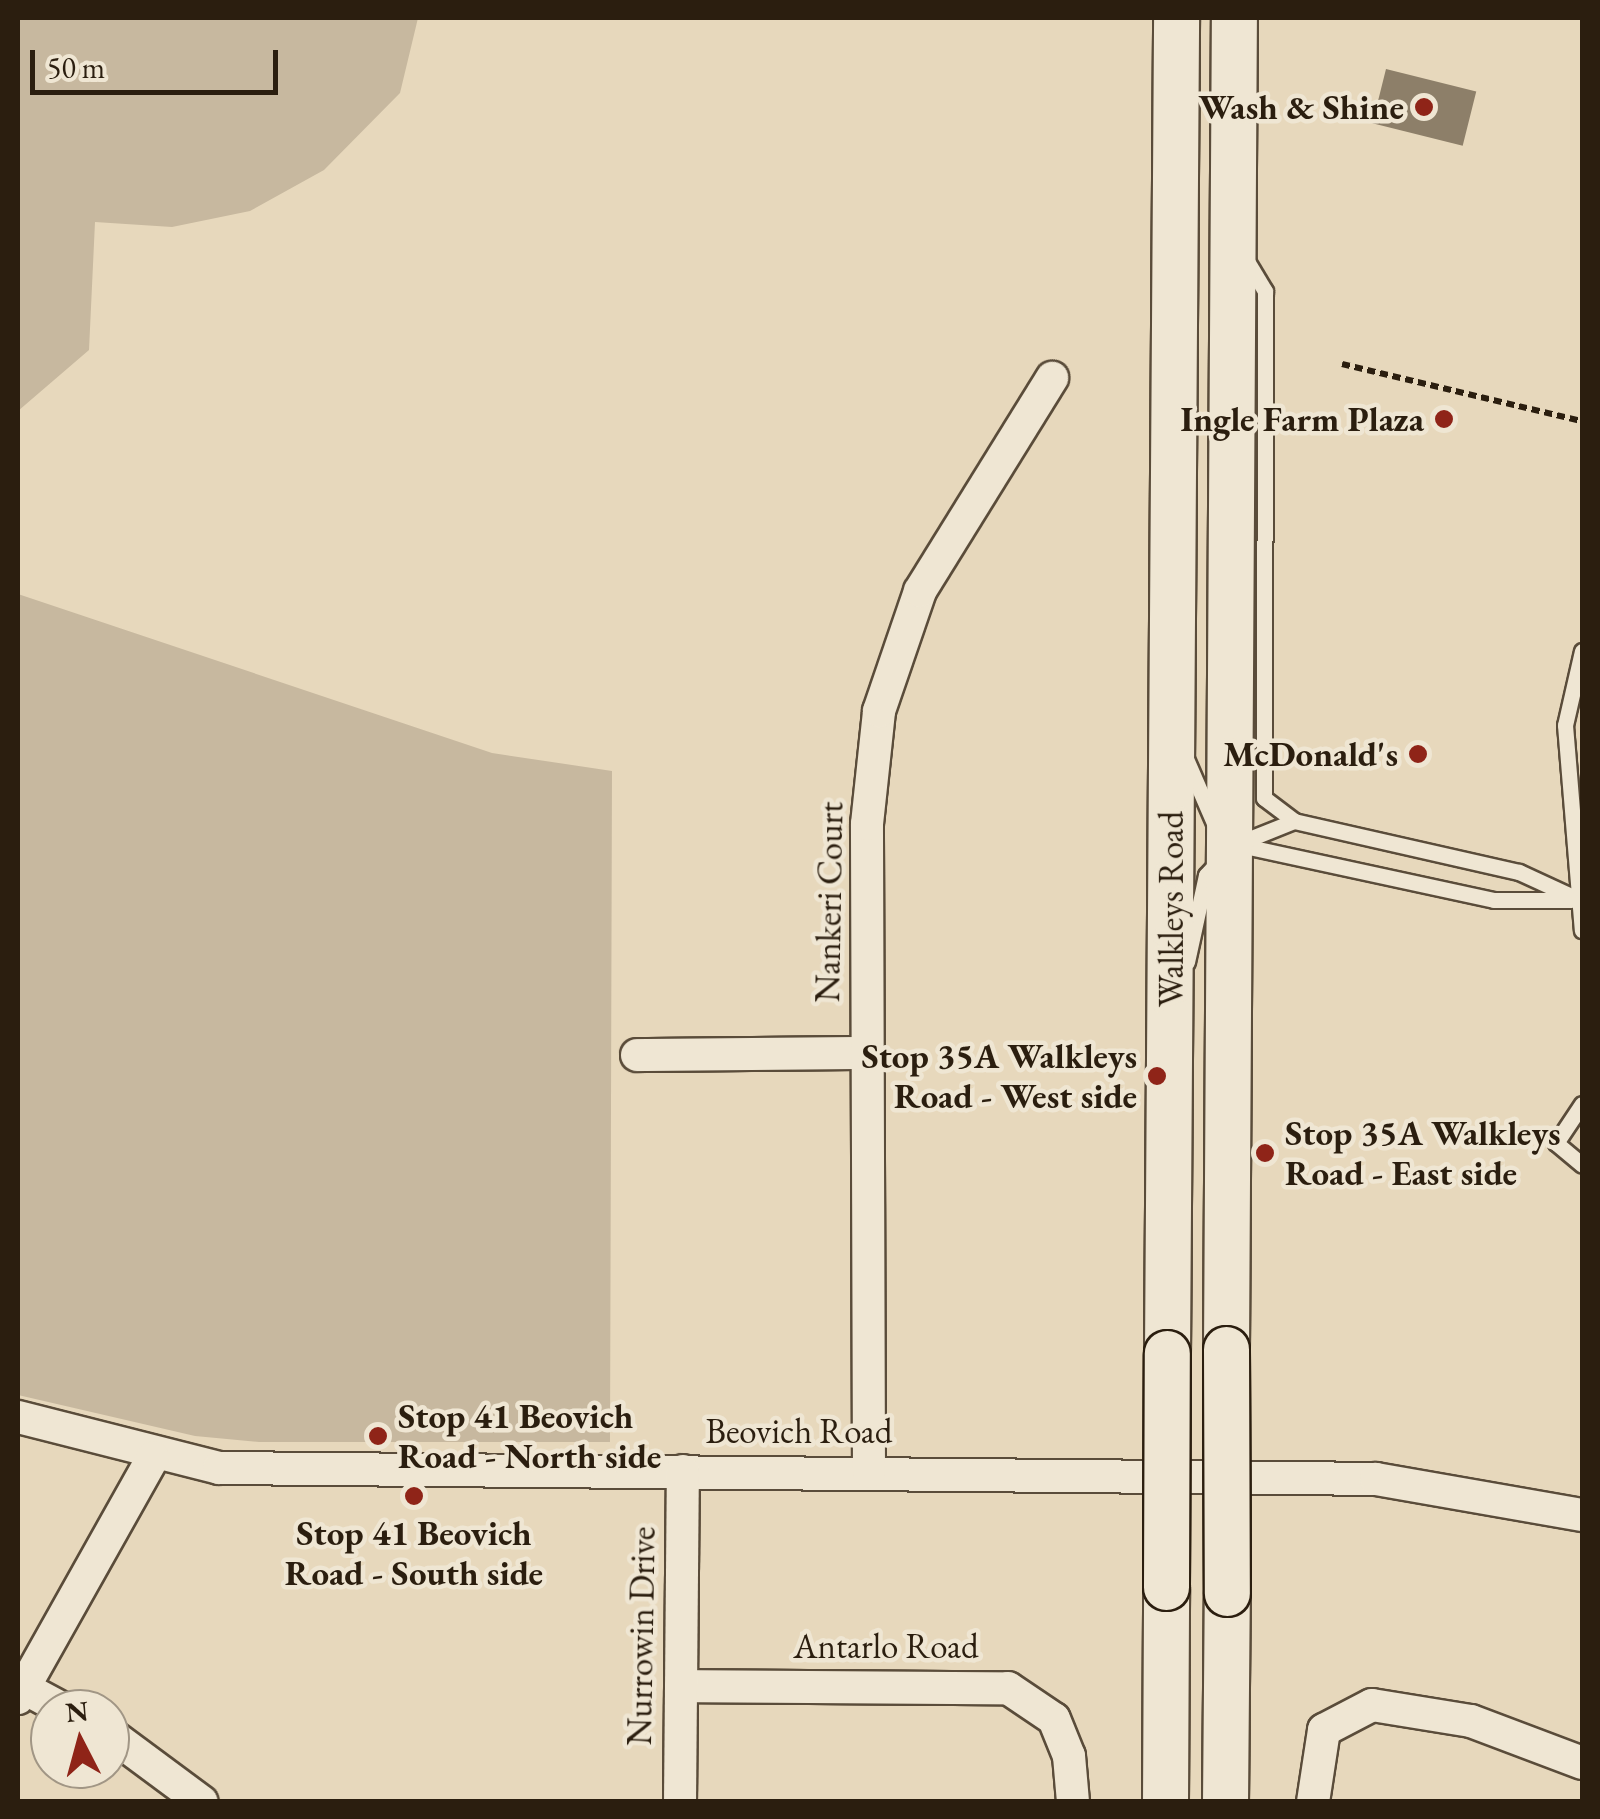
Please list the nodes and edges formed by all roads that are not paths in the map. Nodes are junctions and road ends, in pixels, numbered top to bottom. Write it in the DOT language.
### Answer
graph roads {
  1 [pos="1176,18"];
  2 [pos="1234,18"];
  3 [pos="1234,241"];
  4 [pos="1052,378"];
  5 [pos="1582,651"];
  6 [pos="1172,706"];
  7 [pos="1294,820"];
  8 [pos="1235,844"];
  9 [pos="1581,901"];
  10 [pos="1582,930"];
  11 [pos="1172,1009"];
  12 [pos="868,1053"];
  13 [pos="637,1055"];
  14 [pos="1582,1104"];
  15 [pos="1582,1165"];
  16 [pos="18,1417"];
  17 [pos="153,1457"];
  18 [pos="683,1470"];
  19 [pos="869,1472"];
  20 [pos="1582,1515"];
  21 [pos="681,1686"];
  22 [pos="21,1693"];
  23 [pos="130,1749"];
  24 [pos="1582,1763"];
  25 [pos="202,1802"];
  26 [pos="680,1802"];
  27 [pos="1073,1802"];
  28 [pos="1165,1802"];
  29 [pos="1225,1802"];
  30 [pos="1313,1802"];
  1 -- 6 [label="main road, Walkleys Road"];
  2 -- 3 [label="main road, Walkleys Road"];
  3 -- 7 [label="lane"];
  3 -- 8 [label="main road, Walkleys Road"];
  4 -- 12 [label="street, Nankeri Court"];
  5 -- 9 [label="lane"];
  6 -- 8 [label="lane"];
  6 -- 11 [label="main road, Walkleys Road"];
  7 -- 8 [label="lane"];
  7 -- 9 [label="lane"];
  8 -- 9 [label="lane"];
  8 -- 11 [label="lane"];
  8 -- 29 [label="main road, Walkleys Road, bridge"];
  9 -- 10 [label="lane"];
  11 -- 28 [label="main road, Walkleys Road, bridge"];
  12 -- 13 [label="street"];
  12 -- 19 [label="street, Nankeri Court"];
  14 -- 15 [label="lane"];
  16 -- 17 [label="street, Beovich Road"];
  17 -- 18 [label="street, Beovich Road"];
  17 -- 22 [label="street"];
  18 -- 19 [label="street, Beovich Road"];
  18 -- 21 [label="street, Nurrowin Drive"];
  19 -- 20 [label="street, Beovich Road"];
  21 -- 26 [label="street, Nurrowin Drive"];
  21 -- 27 [label="street, Antarlo Road"];
  23 -- 25 [label="street"];
  24 -- 30 [label="street"];
}
